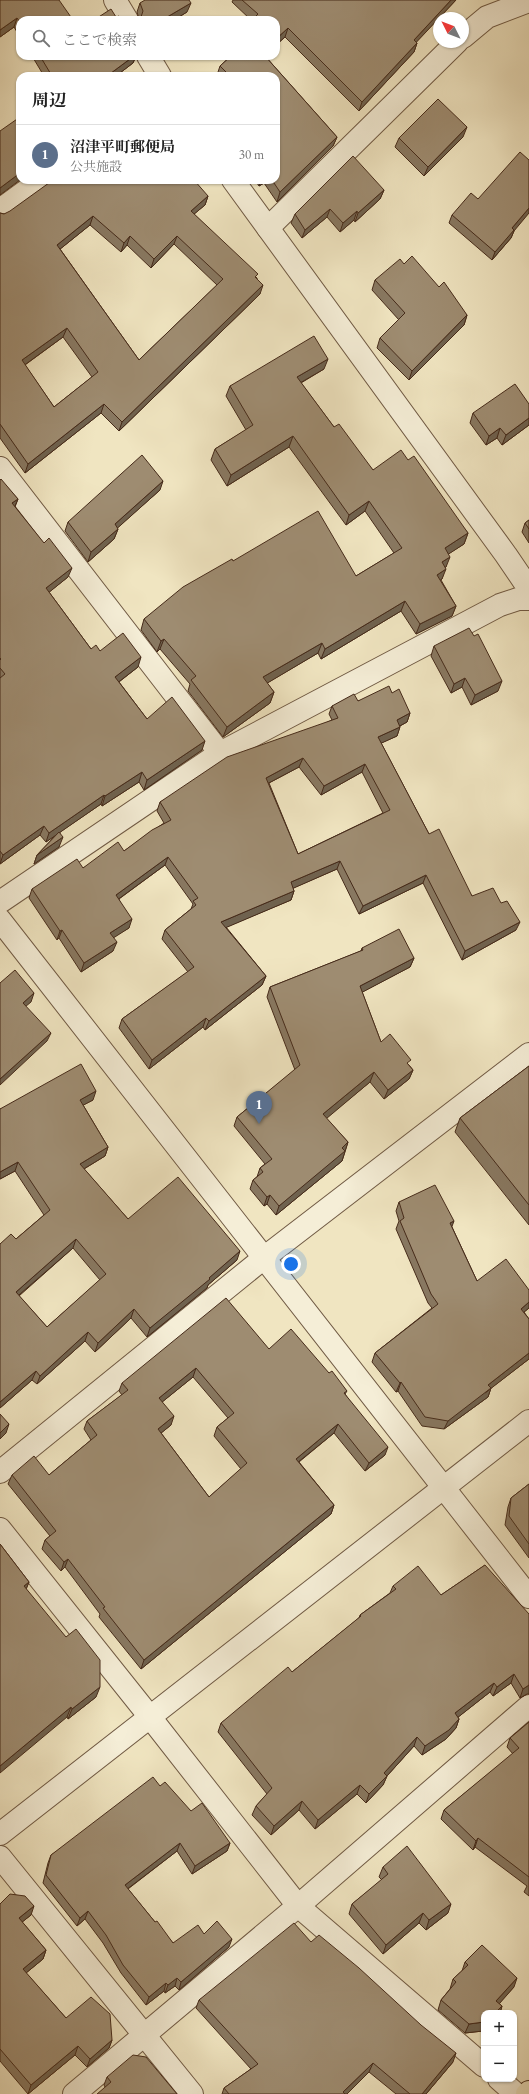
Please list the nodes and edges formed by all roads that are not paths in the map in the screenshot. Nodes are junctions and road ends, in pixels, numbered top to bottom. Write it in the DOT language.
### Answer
graph roads {
  1 [pos="115,0"];
  2 [pos="529,1"];
  3 [pos="125,16"];
  4 [pos="469,32"];
  5 [pos="451,48"];
  6 [pos="150,60"];
  7 [pos="158,72"];
  8 [pos="36,184"];
  9 [pos="236,184"];
  10 [pos="0,210"];
  11 [pos="268,228"];
  12 [pos="0,468"];
  13 [pos="529,589"];
  14 [pos="529,599"];
  15 [pos="220,753"];
  16 [pos="0,902"];
  17 [pos="0,920"];
  18 [pos="529,1054"];
  19 [pos="265,1257"];
  20 [pos="529,1421"];
  21 [pos="0,1472"];
  22 [pos="444,1488"];
  23 [pos="0,1529"];
  24 [pos="529,1597"];
  25 [pos="529,1706"];
  26 [pos="150,1717"];
  27 [pos="0,1834"];
  28 [pos="0,1857"];
  29 [pos="298,1906"];
  30 [pos="144,2036"];
  31 [pos="481,2063"];
  32 [pos="502,2082"];
  33 [pos="74,2094"];
  34 [pos="192,2094"];
  35 [pos="516,2094"];
  1 -- 3 [label="street"];
  2 -- 4 [label="street"];
  5 -- 11 [label="street"];
  6 -- 7 [label="street"];
  8 -- 10 [label="street"];
  9 -- 11 [label="street"];
  11 -- 13 [label="street"];
  12 -- 15 [label="street"];
  14 -- 15 [label="street"];
  15 -- 16 [label="street"];
  17 -- 19 [label="street"];
  18 -- 19 [label="street"];
  19 -- 21 [label="street"];
  19 -- 22 [label="street"];
  20 -- 22 [label="street"];
  22 -- 24 [label="street"];
  22 -- 26 [label="street"];
  23 -- 26 [label="street"];
  25 -- 29 [label="street"];
  26 -- 27 [label="street"];
  26 -- 29 [label="street"];
  28 -- 30 [label="street"];
  29 -- 30 [label="street"];
  29 -- 31 [label="street"];
  30 -- 33 [label="street"];
  30 -- 34 [label="street"];
  32 -- 35 [label="street"];
}
